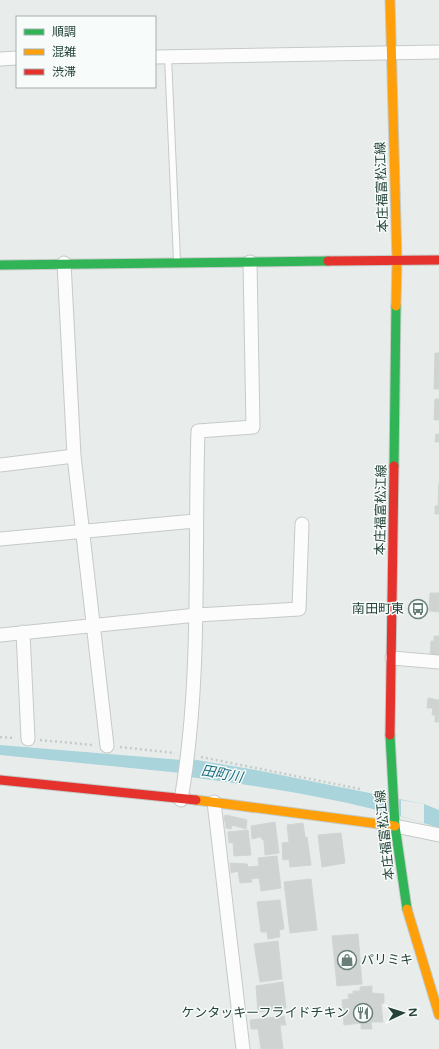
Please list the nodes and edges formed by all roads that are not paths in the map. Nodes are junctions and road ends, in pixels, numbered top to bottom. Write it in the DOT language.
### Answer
graph roads {
  1 [pos="390,0"];
  2 [pos="439,52"];
  3 [pos="391,53"];
  4 [pos="156,57"];
  5 [pos="168,57"];
  6 [pos="16,58"];
  7 [pos="0,59"];
  8 [pos="397,260"];
  9 [pos="439,260"];
  10 [pos="250,262"];
  11 [pos="64,263"];
  12 [pos="177,263"];
  13 [pos="0,265"];
  14 [pos="74,456"];
  15 [pos="0,465"];
  16 [pos="195,521"];
  17 [pos="302,524"];
  18 [pos="82,530"];
  19 [pos="0,539"];
  20 [pos="197,616"];
  21 [pos="92,626"];
  22 [pos="23,632"];
  23 [pos="0,634"];
  24 [pos="392,658"];
  25 [pos="439,662"];
  26 [pos="28,739"];
  27 [pos="107,746"];
  28 [pos="0,780"];
  29 [pos="181,800"];
  30 [pos="214,802"];
  31 [pos="395,822"];
  32 [pos="439,835"];
  33 [pos="439,1015"];
  34 [pos="243,1049"];
  1 -- 3 [label="main road, 本庄福富松江線"];
  2 -- 3 [label="street"];
  3 -- 5 [label="street"];
  3 -- 8 [label="main road, 本庄福富松江線"];
  4 -- 5 [label="street"];
  5 -- 12 [label="lane"];
  6 -- 7 [label="street"];
  8 -- 9 [label="main road"];
  8 -- 10 [label="main road"];
  8 -- 24 [label="main road, 本庄福富松江線"];
  10 -- 12 [label="main road"];
  10 -- 16 [label="street"];
  11 -- 12 [label="main road"];
  11 -- 13 [label="main road"];
  11 -- 14 [label="street"];
  14 -- 15 [label="street"];
  14 -- 18 [label="street"];
  16 -- 18 [label="street"];
  16 -- 20 [label="street"];
  17 -- 20 [label="street"];
  18 -- 19 [label="street"];
  18 -- 21 [label="street"];
  20 -- 21 [label="street"];
  20 -- 29 [label="street"];
  21 -- 22 [label="street"];
  21 -- 27 [label="street"];
  22 -- 23 [label="street"];
  22 -- 26 [label="street"];
  24 -- 25 [label="street"];
  24 -- 31 [label="main road, 本庄福富松江線"];
  28 -- 29 [label="main road"];
  29 -- 30 [label="main road"];
  30 -- 31 [label="main road"];
  30 -- 34 [label="street"];
  31 -- 32 [label="street"];
  31 -- 33 [label="main road, 本庄福富松江線"];
}
